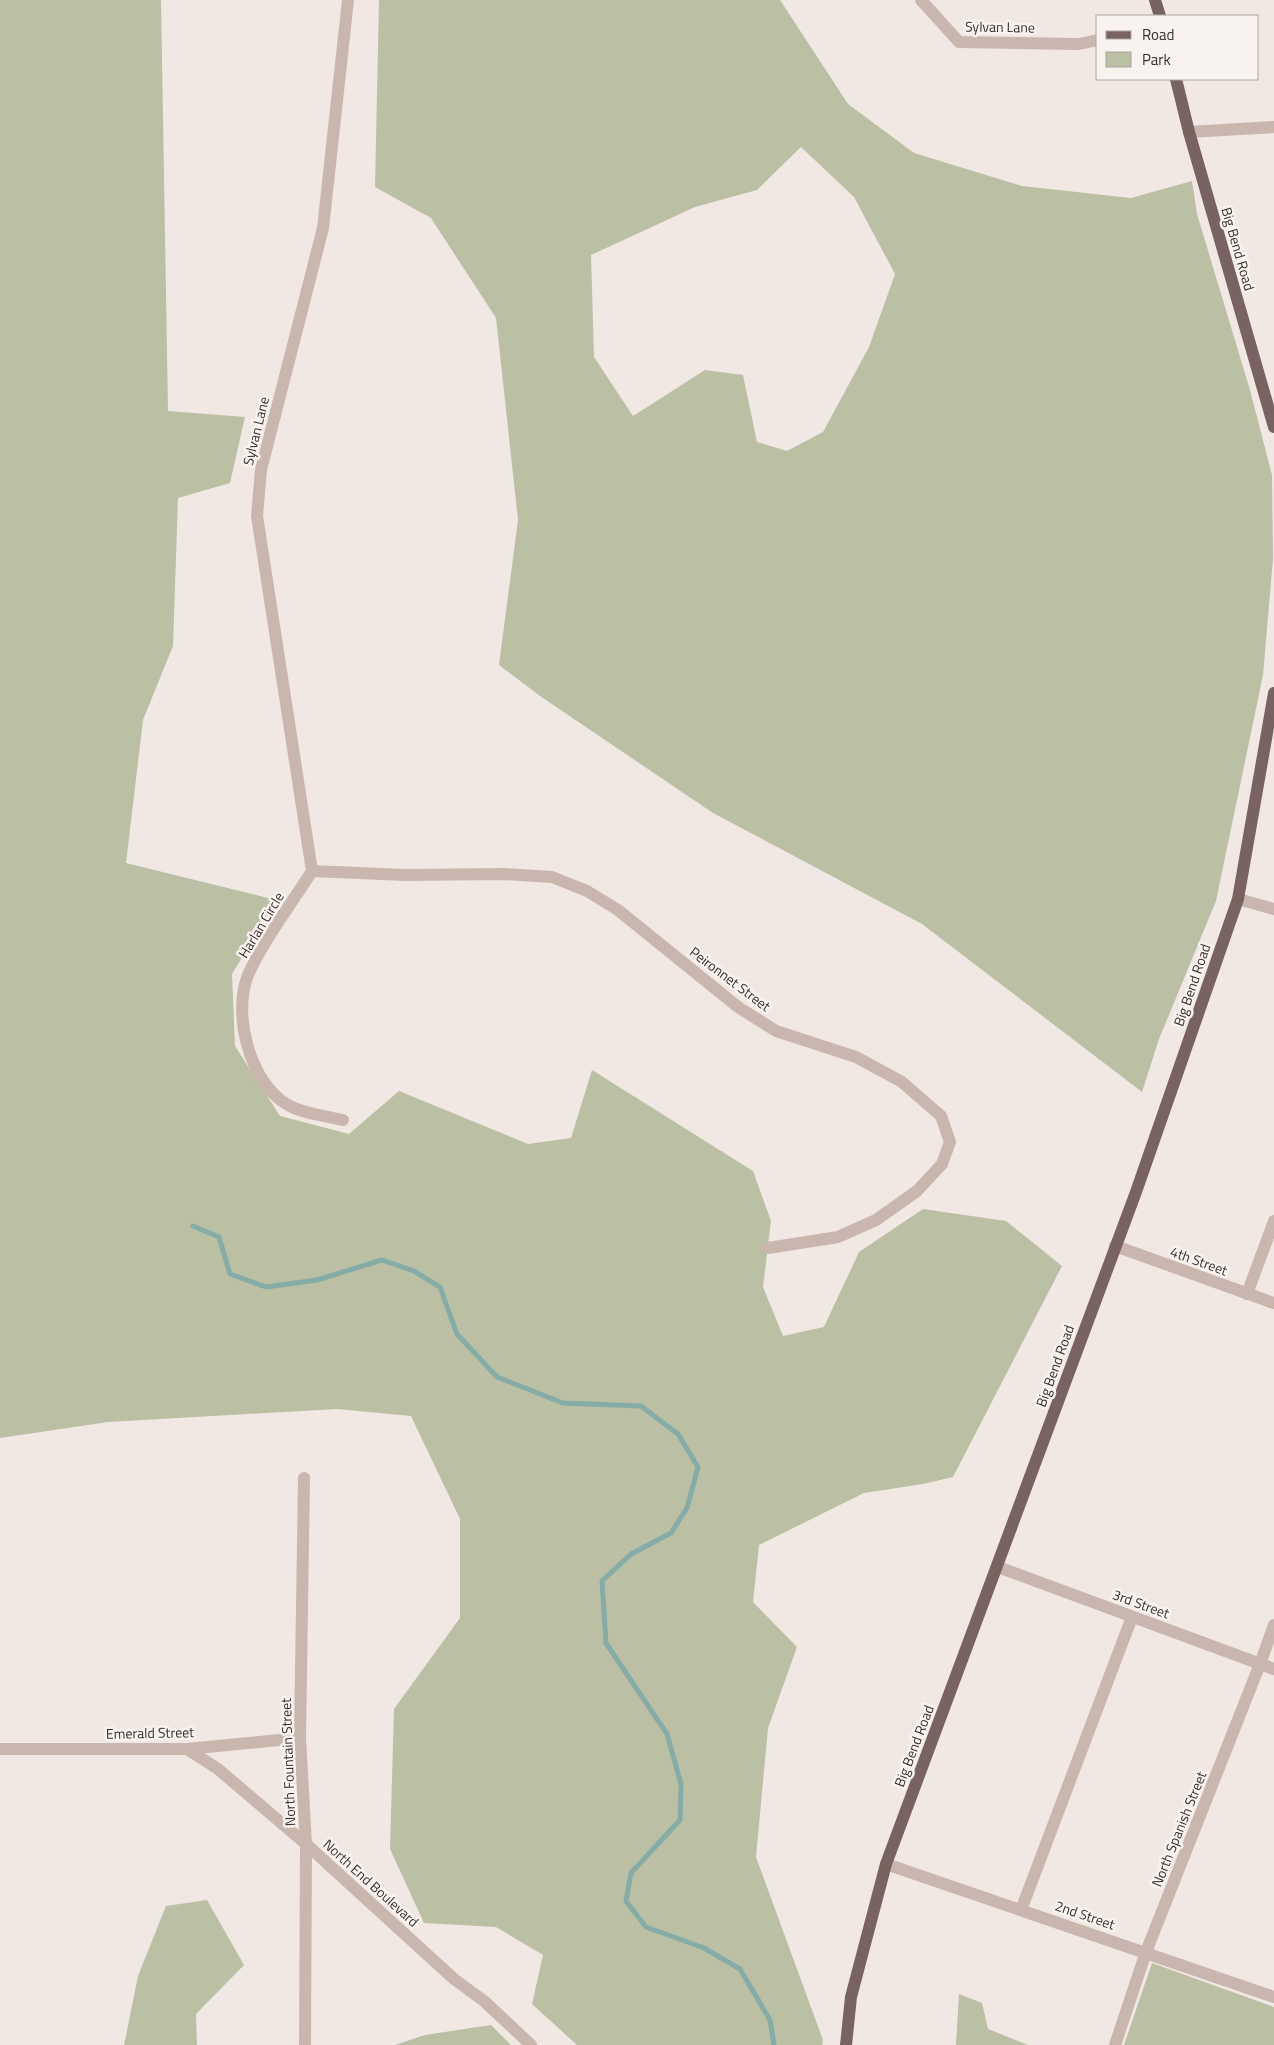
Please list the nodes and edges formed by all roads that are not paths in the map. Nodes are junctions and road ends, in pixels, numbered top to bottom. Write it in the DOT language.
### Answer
graph roads {
  1 [pos="348,0"];
  2 [pos="920,0"];
  3 [pos="1155,0"];
  4 [pos="1160,15"];
  5 [pos="1096,40"];
  6 [pos="1176,80"];
  7 [pos="1274,128"];
  8 [pos="1189,132"];
  9 [pos="1274,427"];
  10 [pos="1274,693"];
  11 [pos="312,871"];
  12 [pos="1238,899"];
  13 [pos="1274,908"];
  14 [pos="343,1120"];
  15 [pos="1274,1221"];
  16 [pos="1115,1246"];
  17 [pos="768,1248"];
  18 [pos="1247,1294"];
  19 [pos="1274,1303"];
  20 [pos="304,1478"];
  21 [pos="998,1567"];
  22 [pos="1132,1617"];
  23 [pos="1274,1625"];
  24 [pos="1260,1664"];
  25 [pos="1274,1669"];
  26 [pos="300,1738"];
  27 [pos="0,1749"];
  28 [pos="187,1749"];
  29 [pos="306,1844"];
  30 [pos="886,1864"];
  31 [pos="1021,1910"];
  32 [pos="1146,1952"];
  33 [pos="1274,1996"];
  34 [pos="305,2045"];
  35 [pos="531,2045"];
  36 [pos="846,2045"];
  37 [pos="1115,2045"];
  1 -- 11 [label="street, Sylvan Lane"];
  2 -- 5 [label="street, Sylvan Lane"];
  3 -- 4 [label="main road"];
  6 -- 8 [label="main road, Big Bend Road"];
  7 -- 8 [label="street"];
  8 -- 9 [label="main road, Big Bend Road"];
  10 -- 12 [label="main road, Big Bend Road"];
  11 -- 14 [label="street, Harlan Circle"];
  11 -- 17 [label="street, Peironnet Street"];
  12 -- 13 [label="street"];
  12 -- 16 [label="main road, Big Bend Road"];
  15 -- 18 [label="street"];
  16 -- 18 [label="street, 4th Street"];
  16 -- 21 [label="main road, Big Bend Road"];
  18 -- 19 [label="street, 4th Street"];
  20 -- 26 [label="street, North Fountain Street"];
  21 -- 22 [label="street, 3rd Street"];
  21 -- 30 [label="main road, Big Bend Road"];
  22 -- 24 [label="street, 3rd Street"];
  22 -- 31 [label="street"];
  23 -- 24 [label="street, North Spanish Street"];
  24 -- 25 [label="street, 3rd Street"];
  24 -- 32 [label="street, North Spanish Street"];
  26 -- 28 [label="street, Emerald Street"];
  26 -- 29 [label="street, North Fountain Street"];
  27 -- 28 [label="street, Emerald Street"];
  28 -- 29 [label="street, North End Boulevard"];
  29 -- 34 [label="street, North Fountain Street"];
  29 -- 35 [label="street, North End Boulevard"];
  30 -- 31 [label="street, 2nd Street"];
  30 -- 36 [label="main road, Big Bend Road"];
  31 -- 32 [label="street, 2nd Street"];
  32 -- 33 [label="street, 2nd Street"];
  32 -- 37 [label="street, North Spanish Street"];
}
